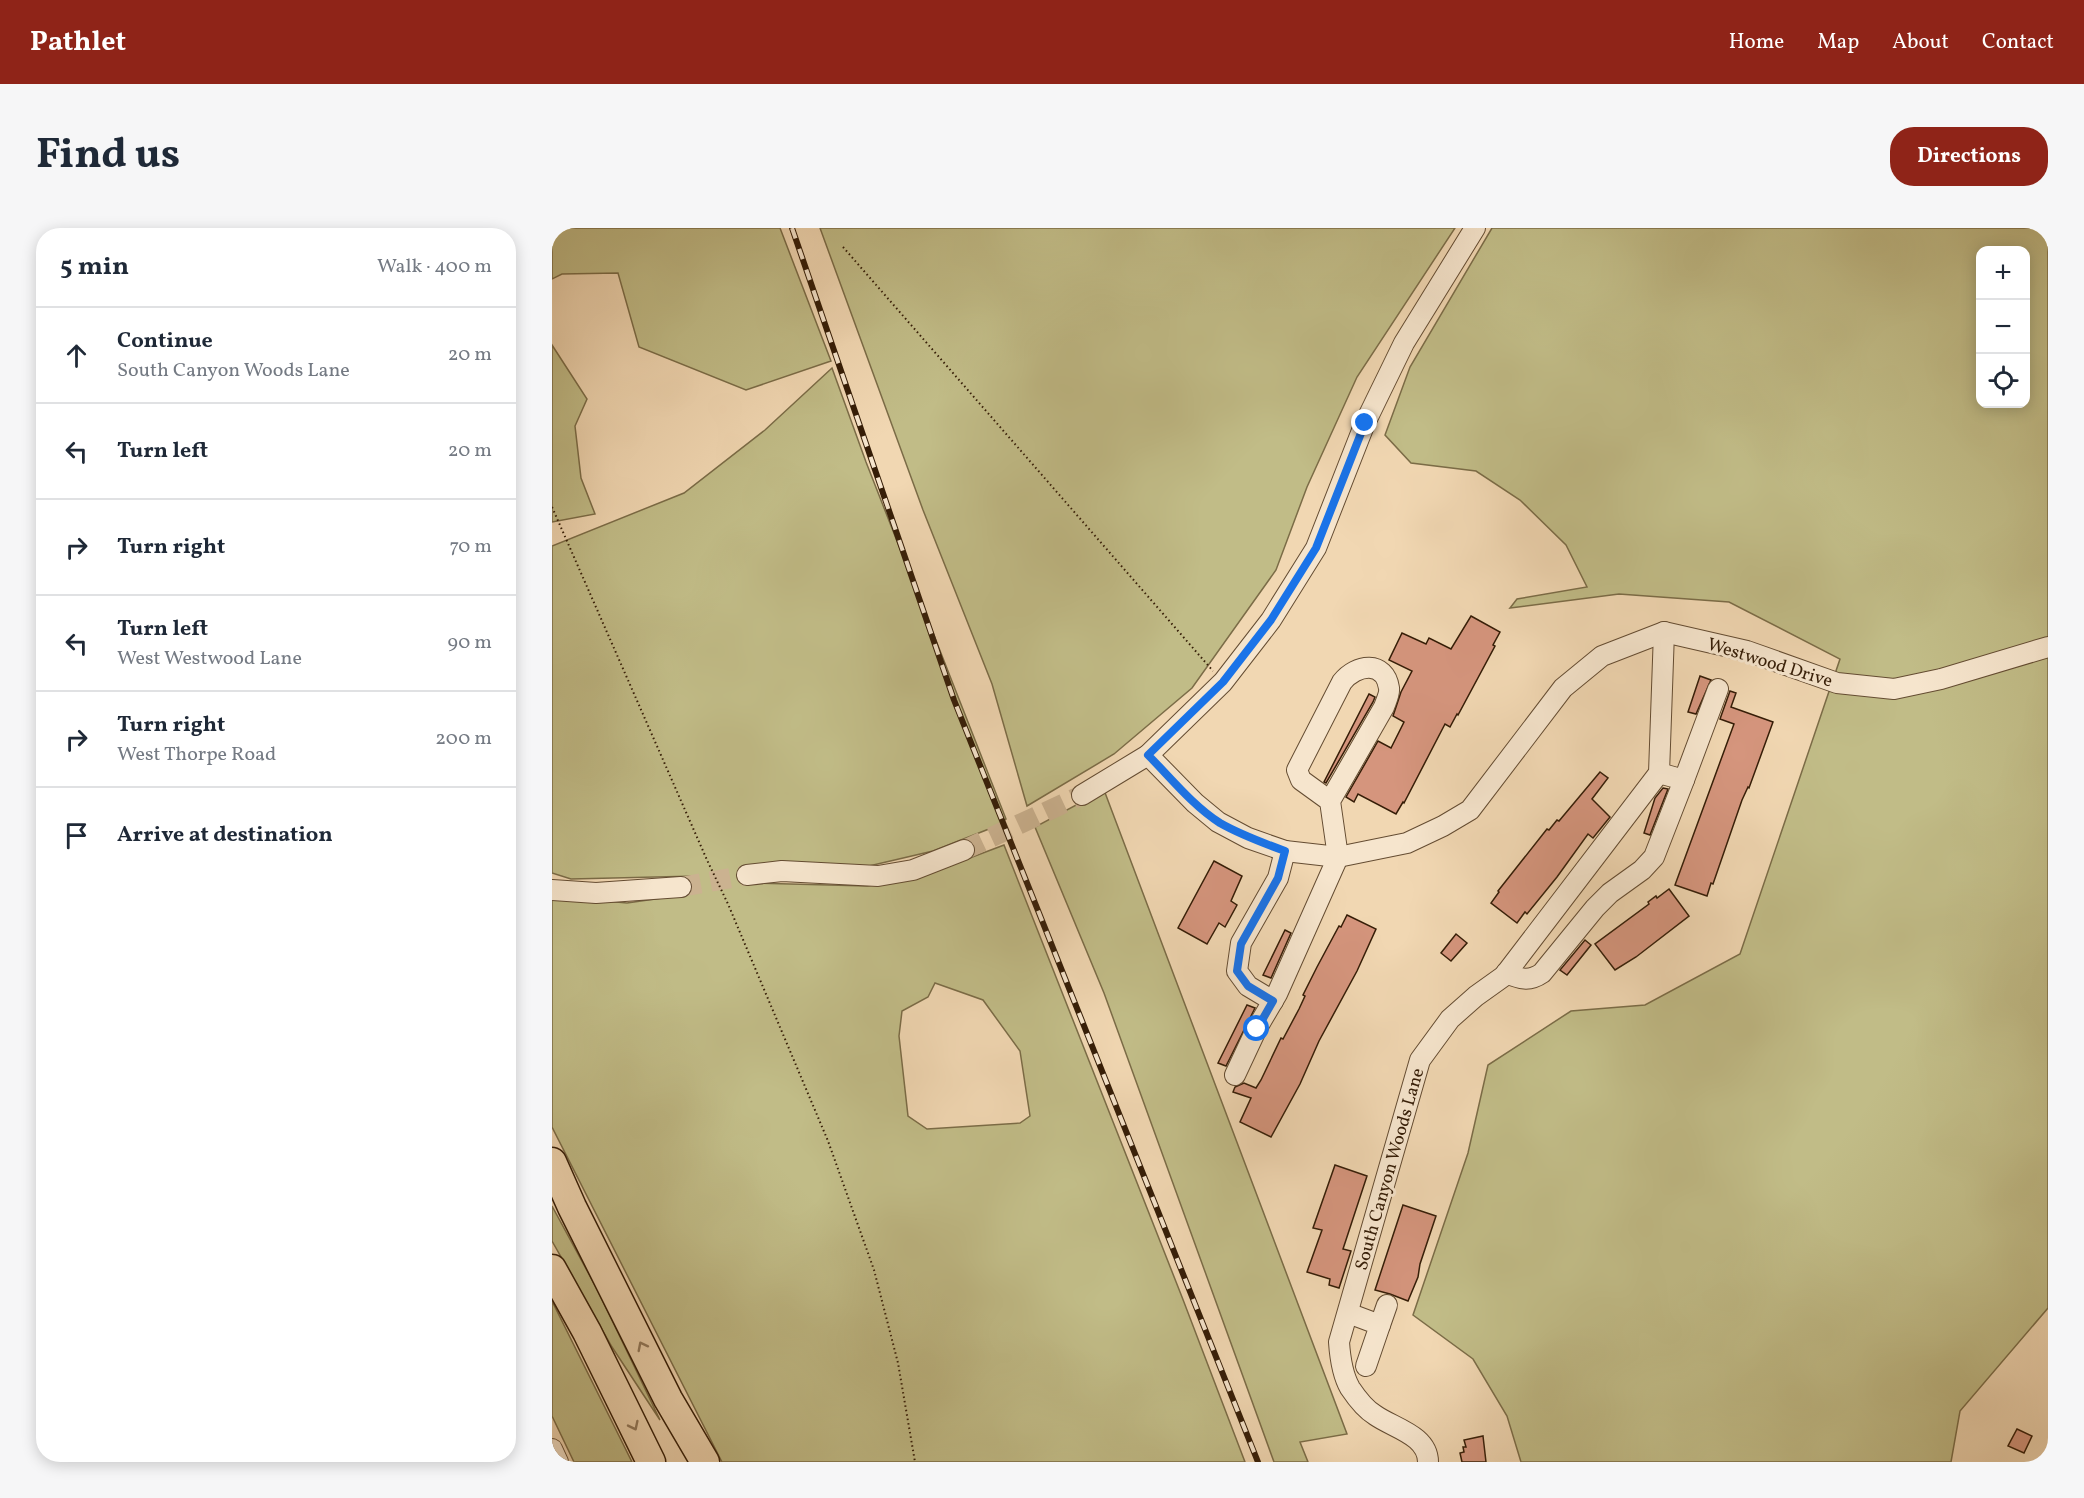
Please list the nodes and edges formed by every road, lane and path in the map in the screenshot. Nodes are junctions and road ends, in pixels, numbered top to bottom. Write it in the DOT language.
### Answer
graph roads {
  1 [pos="1475,228"];
  2 [pos="843,247"];
  3 [pos="552,507"];
  4 [pos="1664,632"];
  5 [pos="2048,647"];
  6 [pos="1223,682"];
  7 [pos="1718,689"];
  8 [pos="1148,755"];
  9 [pos="1659,773"];
  10 [pos="1684,780"];
  11 [pos="1082,795"];
  12 [pos="1330,801"];
  13 [pos="964,850"];
  14 [pos="1285,851"];
  15 [pos="1338,857"];
  16 [pos="747,876"];
  17 [pos="681,887"];
  18 [pos="552,890"];
  19 [pos="1550,915"];
  20 [pos="1574,933"];
  21 [pos="1506,973"];
  22 [pos="1273,1001"];
  23 [pos="1235,1075"];
  24 [pos="552,1162"];
  25 [pos="552,1174"];
  26 [pos="572,1207"];
  27 [pos="552,1269"];
  28 [pos="1387,1305"];
  29 [pos="1348,1313"];
  30 [pos="1380,1325"];
  31 [pos="1366,1366"];
  32 [pos="668,1399"];
  33 [pos="552,1449"];
  34 [pos="558,1462"];
  35 [pos="651,1462"];
  36 [pos="692,1462"];
  37 [pos="705,1462"];
  38 [pos="915,1462"];
  39 [pos="1428,1462"];
  1 -- 6 [label="street"];
  2 -- 6 [label="path"];
  3 -- 38 [label="path"];
  4 -- 5 [label="street, Westwood Drive"];
  4 -- 9 [label="street"];
  4 -- 15 [label="street"];
  6 -- 8 [label="street"];
  7 -- 10 [label="street"];
  8 -- 11 [label="street"];
  8 -- 14 [label="street"];
  9 -- 10 [label="street"];
  9 -- 19 [label="street, South Canyon Woods Lane"];
  10 -- 20 [label="street"];
  12 -- 12 [label="street"];
  12 -- 15 [label="street"];
  13 -- 16 [label="street"];
  14 -- 15 [label="street"];
  14 -- 22 [label="street"];
  15 -- 22 [label="street"];
  17 -- 18 [label="street"];
  19 -- 20 [label="street"];
  19 -- 21 [label="street, South Canyon Woods Lane"];
  20 -- 21 [label="street"];
  21 -- 29 [label="street, South Canyon Woods Lane"];
  22 -- 23 [label="street"];
  24 -- 26 [label="highway"];
  25 -- 26 [label="highway"];
  32 -- 26 [label="highway, one-way"];
  27 -- 35 [label="highway, one-way"];
  28 -- 30 [label="street"];
  29 -- 30 [label="street"];
  29 -- 39 [label="street, South Canyon Woods Lane"];
  30 -- 31 [label="street"];
  32 -- 36 [label="highway"];
  32 -- 37 [label="highway"];
  33 -- 34 [label="street"];
}
